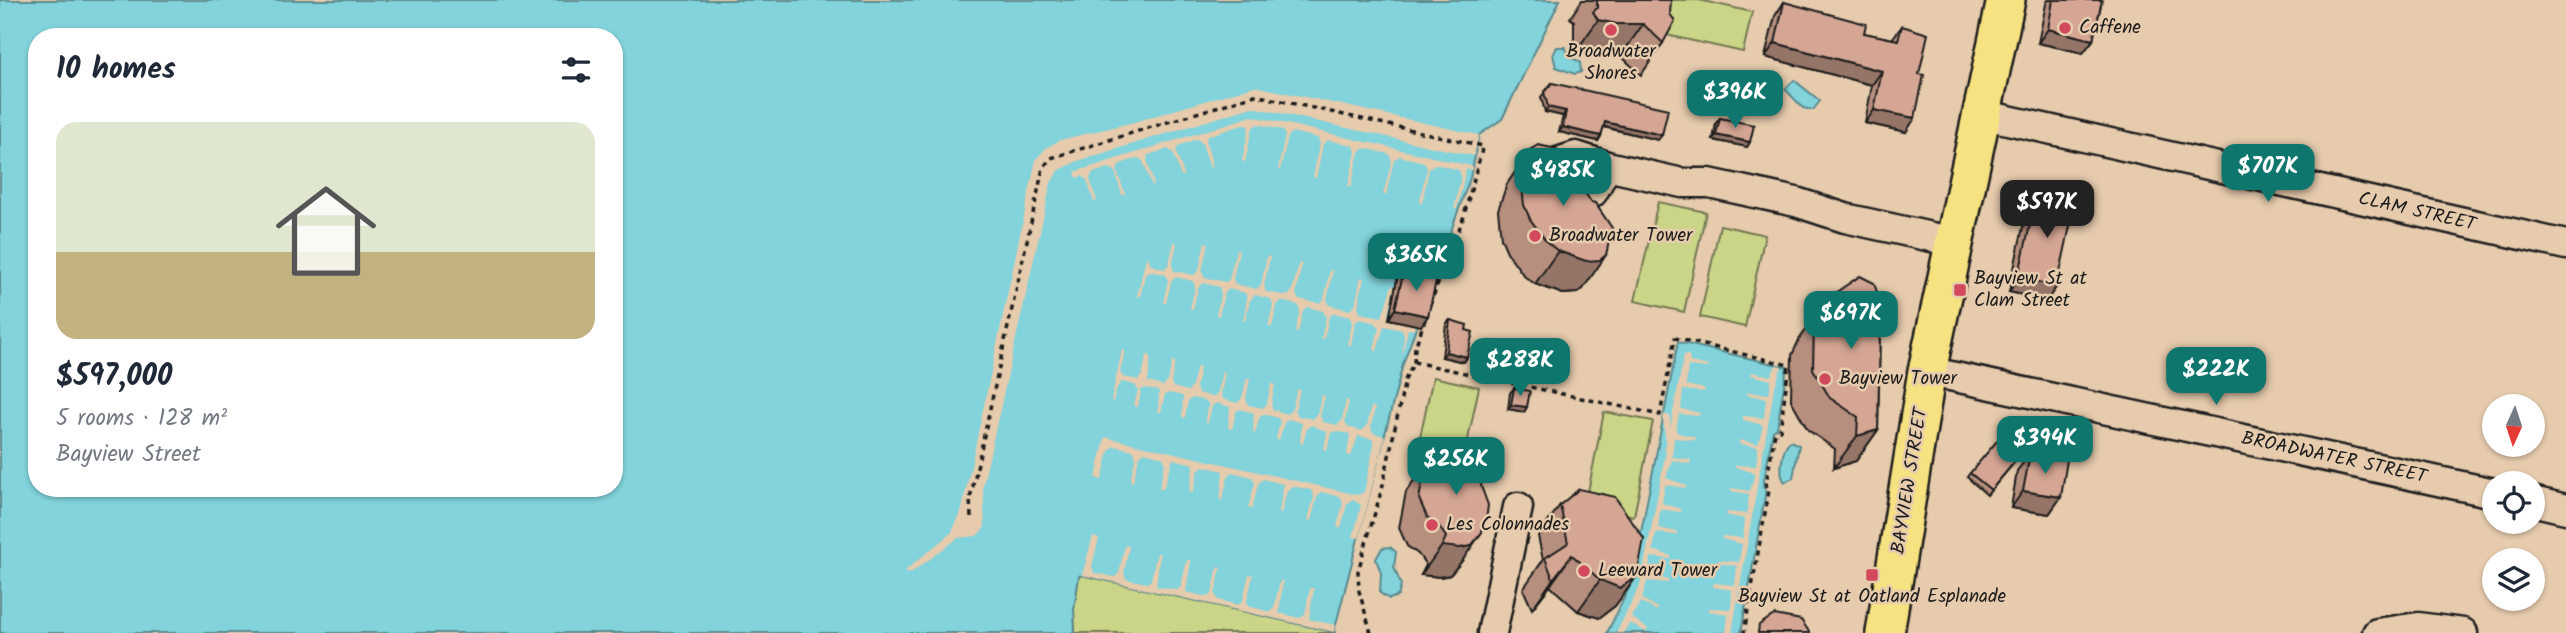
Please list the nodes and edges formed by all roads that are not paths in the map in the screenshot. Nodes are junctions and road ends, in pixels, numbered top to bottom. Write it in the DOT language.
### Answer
graph roads {
  1 [pos="2006,0"];
  2 [pos="1982,114"];
  3 [pos="1607,166"];
  4 [pos="1954,242"];
  5 [pos="2566,245"];
  6 [pos="1927,370"];
  7 [pos="2482,490"];
  8 [pos="2545,504"];
  9 [pos="1518,507"];
  10 [pos="2566,509"];
  11 [pos="1492,633"];
  12 [pos="1885,633"];
  13 [pos="2377,633"];
  14 [pos="2463,633"];
  1 -- 2 [label="main road, BAYVIEW STREET"];
  2 -- 4 [label="main road, BAYVIEW STREET"];
  2 -- 5 [label="street, CLAM STREET"];
  3 -- 4 [label="street"];
  4 -- 6 [label="main road, BAYVIEW STREET"];
  6 -- 7 [label="street, BROADWATER STREET"];
  6 -- 12 [label="main road, BAYVIEW STREET"];
  8 -- 10 [label="street"];
  9 -- 11 [label="street"];
  13 -- 14 [label="street"];
}
